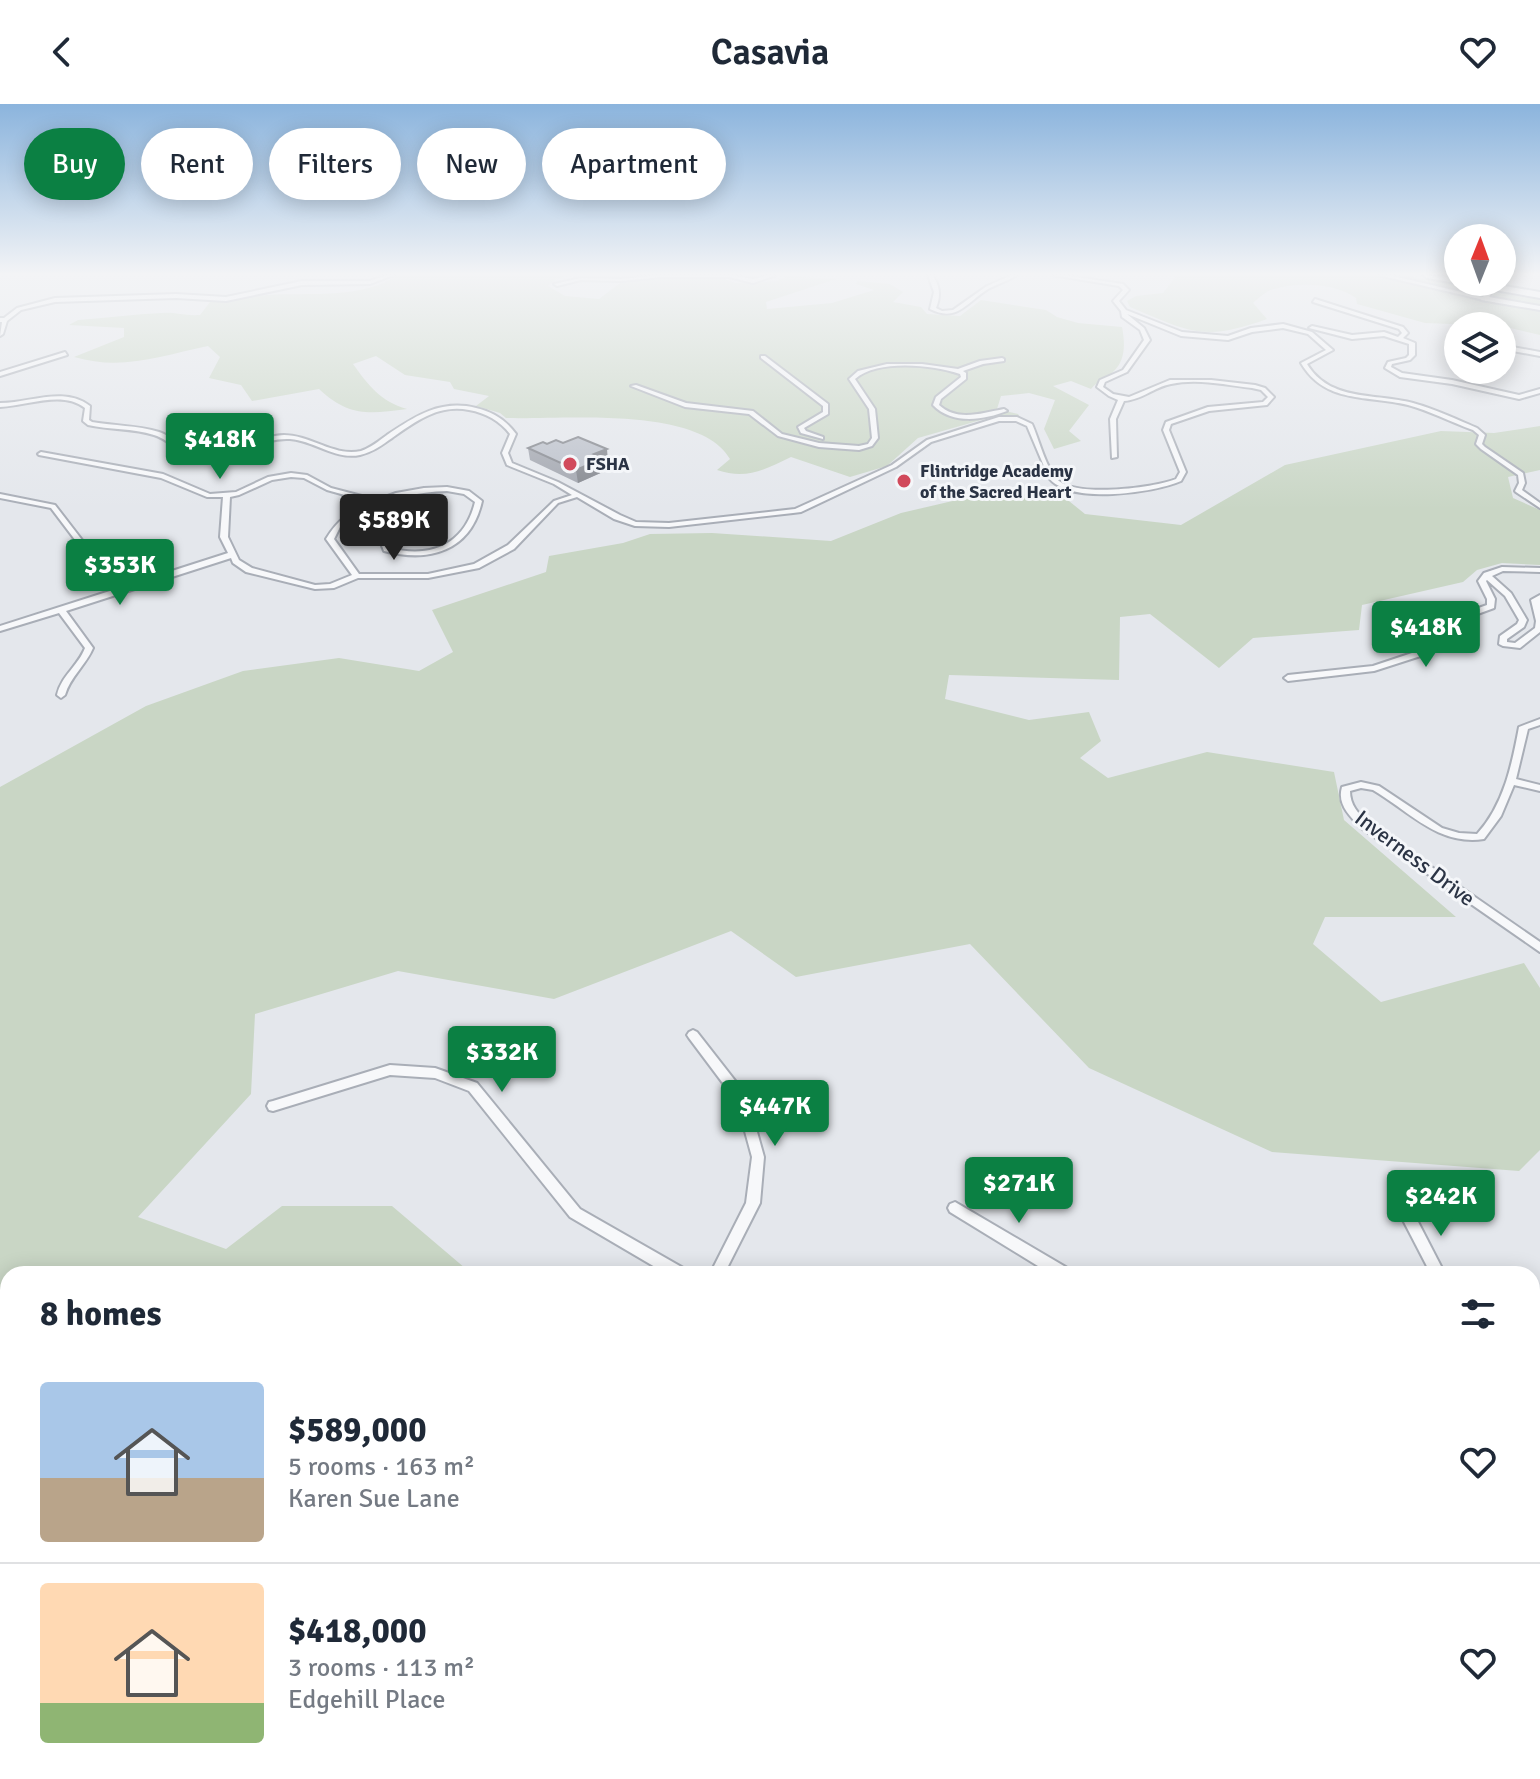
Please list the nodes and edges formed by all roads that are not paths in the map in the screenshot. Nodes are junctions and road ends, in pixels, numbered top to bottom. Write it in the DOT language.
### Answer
graph roads {
  1 [pos="1138,353"];
  2 [pos="1326,353"];
  3 [pos="1412,353"];
  4 [pos="65,354"];
  5 [pos="763,357"];
  6 [pos="1002,360"];
  7 [pos="959,371"];
  8 [pos="0,374"];
  9 [pos="634,386"];
  10 [pos="1540,391"];
  11 [pos="1122,398"];
  12 [pos="0,405"];
  13 [pos="1027,423"];
  14 [pos="876,434"];
  15 [pos="41,454"];
  16 [pos="1114,457"];
  17 [pos="577,495"];
  18 [pos="0,496"];
  19 [pos="227,496"];
  20 [pos="377,502"];
  21 [pos="1540,506"];
  22 [pos="355,514"];
  23 [pos="231,555"];
  24 [pos="1540,570"];
  25 [pos="1487,575"];
  26 [pos="357,576"];
  27 [pos="117,591"];
  28 [pos="1540,597"];
  29 [pos="61,610"];
  30 [pos="1540,622"];
  31 [pos="0,629"];
  32 [pos="1288,678"];
  33 [pos="61,695"];
  34 [pos="1540,722"];
  35 [pos="1509,781"];
  36 [pos="1540,788"];
  37 [pos="1540,948"];
  38 [pos="693,1035"];
  39 [pos="273,1106"];
  40 [pos="955,1208"];
  41 [pos="1410,1220"];
  42 [pos="666,1266"];
  43 [pos="721,1266"];
  44 [pos="1051,1266"];
  45 [pos="1434,1266"];
  1 -- 11 [label="street"];
  2 -- 21 [label="street"];
  3 -- 10 [label="street"];
  4 -- 8 [label="street"];
  5 -- 14 [label="street"];
  6 -- 7 [label="street"];
  7 -- 13 [label="street"];
  7 -- 14 [label="street"];
  9 -- 14 [label="street"];
  11 -- 13 [label="street"];
  11 -- 16 [label="street"];
  12 -- 17 [label="street"];
  13 -- 17 [label="street"];
  15 -- 19 [label="street"];
  17 -- 26 [label="street"];
  18 -- 27 [label="street"];
  19 -- 20 [label="street"];
  19 -- 23 [label="street"];
  20 -- 22 [label="street"];
  20 -- 22 [label="street"];
  22 -- 26 [label="street"];
  23 -- 26 [label="street"];
  23 -- 27 [label="street"];
  24 -- 25 [label="street"];
  25 -- 30 [label="street"];
  25 -- 32 [label="street"];
  27 -- 29 [label="street"];
  28 -- 30 [label="street"];
  29 -- 31 [label="street"];
  29 -- 33 [label="street"];
  34 -- 35 [label="street, Inverness Drive"];
  35 -- 36 [label="street"];
  35 -- 37 [label="street, Inverness Drive"];
  38 -- 43 [label="street"];
  39 -- 42 [label="street"];
  40 -- 44 [label="street"];
  41 -- 45 [label="street"];
}
